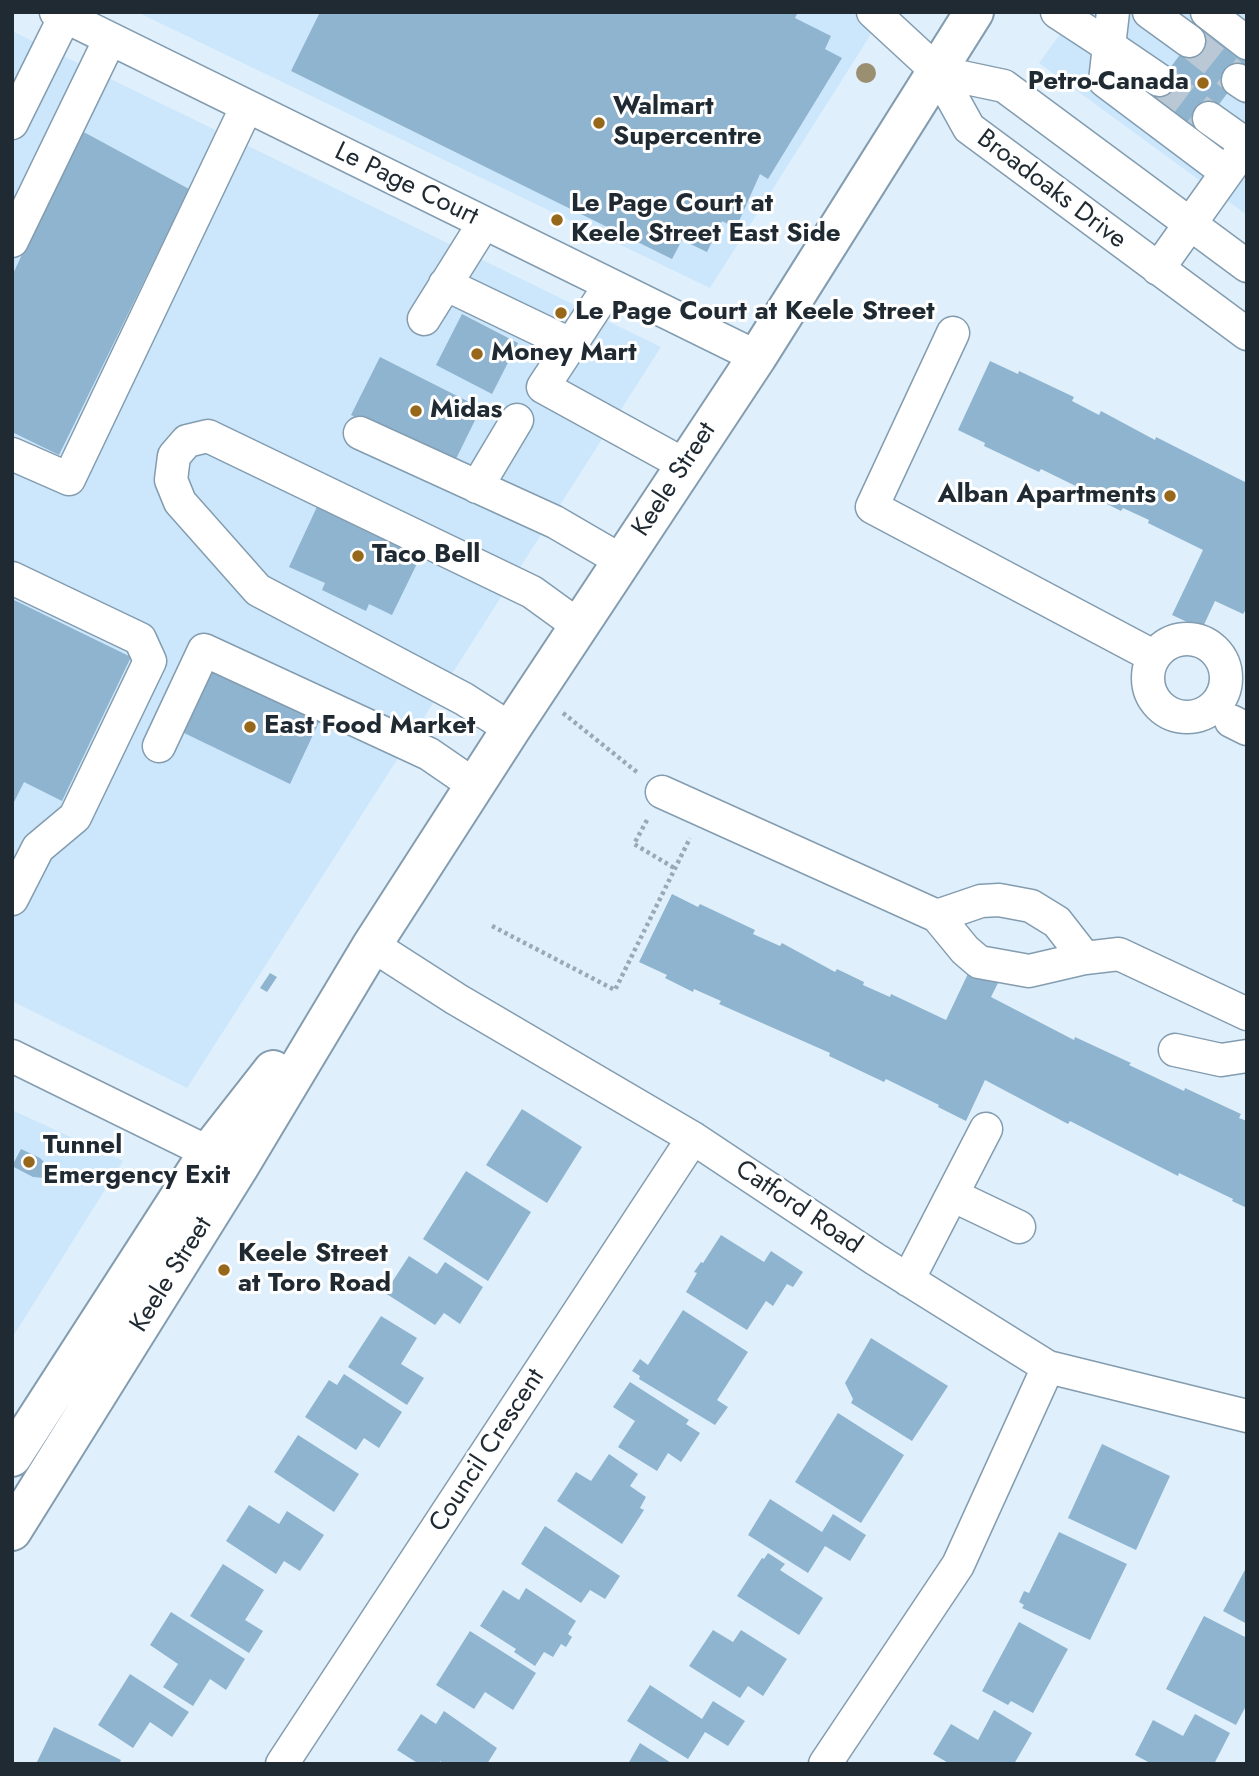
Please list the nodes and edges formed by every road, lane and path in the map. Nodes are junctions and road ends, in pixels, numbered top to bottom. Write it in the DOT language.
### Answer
graph roads {
  1 [pos="873,12"];
  2 [pos="974,12"];
  3 [pos="1057,12"];
  4 [pos="1113,12"];
  5 [pos="1149,12"];
  6 [pos="1207,12"];
  7 [pos="60,14"];
  8 [pos="110,39"];
  9 [pos="1189,41"];
  10 [pos="1247,43"];
  11 [pos="1109,46"];
  12 [pos="938,72"];
  13 [pos="1159,80"];
  14 [pos="247,106"];
  15 [pos="1209,118"];
  16 [pos="12,123"];
  17 [pos="1246,145"];
  18 [pos="1226,172"];
  19 [pos="1191,222"];
  20 [pos="484,223"];
  21 [pos="12,241"];
  22 [pos="1247,266"];
  23 [pos="1158,269"];
  24 [pos="445,284"];
  25 [pos="610,285"];
  26 [pos="424,319"];
  27 [pos="953,333"];
  28 [pos="1247,334"];
  29 [pos="570,344"];
  30 [pos="757,357"];
  31 [pos="517,420"];
  32 [pos="360,433"];
  33 [pos="12,454"];
  34 [pos="685,465"];
  35 [pos="477,487"];
  36 [pos="622,561"];
  37 [pos="12,578"];
  38 [pos="579,626"];
  39 [pos="1153,656"];
  40 [pos="1237,681"];
  41 [pos="536,692"];
  42 [pos="511,729"];
  43 [pos="159,746"];
  44 [pos="474,785"];
  45 [pos="662,792"];
  46 [pos="703,810"];
  47 [pos="676,869"];
  48 [pos="12,898"];
  49 [pos="937,916"];
  50 [pos="492,926"];
  51 [pos="372,945"];
  52 [pos="1085,958"];
  53 [pos="1247,1014"];
  54 [pos="1175,1050"];
  55 [pos="1247,1055"];
  56 [pos="12,1056"];
  57 [pos="986,1129"];
  58 [pos="693,1138"];
  59 [pos="224,1160"];
  60 [pos="952,1195"];
  61 [pos="1020,1227"];
  62 [pos="908,1280"];
  63 [pos="1048,1367"];
  64 [pos="1247,1416"];
  65 [pos="18,1437"];
  66 [pos="12,1531"];
  67 [pos="282,1764"];
  68 [pos="825,1764"];
  1 -- 12 [label="street"];
  2 -- 12 [label="main road, Keele Street"];
  3 -- 11 [label="street"];
  4 -- 11 [label="street"];
  5 -- 9 [label="street"];
  6 -- 10 [label="street"];
  7 -- 8 [label="street, Le Page Court"];
  7 -- 16 [label="street"];
  8 -- 14 [label="street, Le Page Court"];
  8 -- 21 [label="street"];
  11 -- 13 [label="street"];
  11 -- 18 [label="street"];
  12 -- 19 [label="street, Broadoaks Drive"];
  12 -- 23 [label="street, Broadoaks Drive"];
  12 -- 30 [label="main road, Keele Street"];
  14 -- 20 [label="street, Le Page Court"];
  14 -- 33 [label="street"];
  15 -- 17 [label="street"];
  17 -- 18 [label="street"];
  18 -- 19 [label="street"];
  19 -- 22 [label="street, Broadoaks Drive"];
  19 -- 23 [label="street"];
  20 -- 24 [label="street"];
  20 -- 25 [label="street, Le Page Court"];
  23 -- 28 [label="street, Broadoaks Drive"];
  24 -- 26 [label="street"];
  24 -- 29 [label="street"];
  25 -- 29 [label="street"];
  25 -- 30 [label="street, Le Page Court"];
  27 -- 39 [label="street"];
  29 -- 34 [label="street"];
  30 -- 34 [label="main road, Keele Street"];
  31 -- 35 [label="street"];
  32 -- 35 [label="street"];
  34 -- 36 [label="main road, Keele Street"];
  35 -- 36 [label="street"];
  36 -- 38 [label="main road, Keele Street"];
  37 -- 48 [label="street"];
  38 -- 41 [label="main road, Keele Street"];
  38 -- 42 [label="street"];
  39 -- 40 [label="street"];
  39 -- 40 [label="street"];
  41 -- 42 [label="main road, Keele Street"];
  41 -- 45 [label="path"];
  42 -- 44 [label="main road, Keele Street"];
  43 -- 44 [label="street"];
  44 -- 51 [label="main road, Keele Street"];
  45 -- 46 [label="street"];
  45 -- 47 [label="path"];
  46 -- 47 [label="path"];
  46 -- 49 [label="street"];
  47 -- 50 [label="path"];
  49 -- 52 [label="street"];
  49 -- 52 [label="street"];
  51 -- 58 [label="street, Catford Road"];
  51 -- 59 [label="main road, Keele Street"];
  52 -- 53 [label="street"];
  54 -- 55 [label="street"];
  56 -- 59 [label="street"];
  57 -- 60 [label="street"];
  58 -- 62 [label="street, Catford Road"];
  58 -- 67 [label="street, Council Crescent"];
  59 -- 65 [label="main road, Keele Street"];
  59 -- 66 [label="main road, Keele Street"];
  60 -- 61 [label="street"];
  60 -- 62 [label="street"];
  62 -- 63 [label="street, Catford Road"];
  63 -- 64 [label="street, Catford Road"];
  63 -- 68 [label="street"];
}
